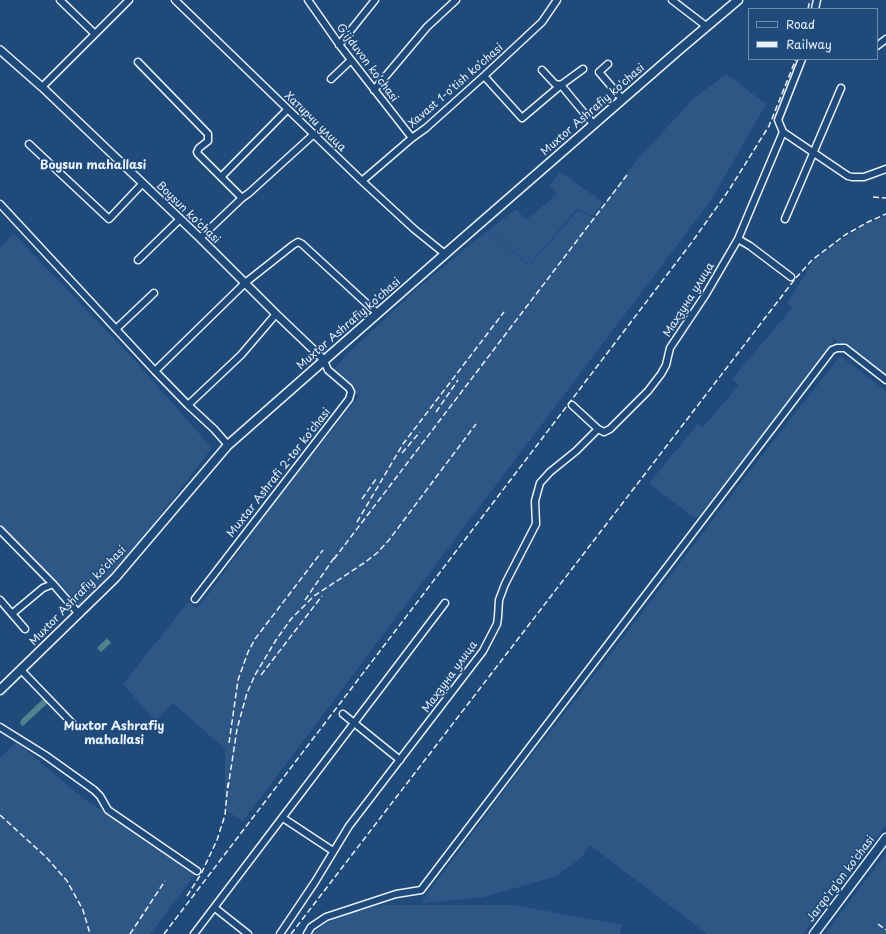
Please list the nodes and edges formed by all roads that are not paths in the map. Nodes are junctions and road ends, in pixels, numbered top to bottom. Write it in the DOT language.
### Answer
graph roads {
  1 [pos="60,0"];
  2 [pos="129,0"];
  3 [pos="175,0"];
  4 [pos="308,0"];
  5 [pos="375,0"];
  6 [pos="456,0"];
  7 [pos="558,0"];
  8 [pos="672,0"];
  9 [pos="738,0"];
  10 [pos="706,26"];
  11 [pos="95,34"];
  12 [pos="886,39"];
  13 [pos="339,45"];
  14 [pos="878,45"];
  15 [pos="0,50"];
  16 [pos="351,60"];
  17 [pos="802,60"];
  18 [pos="138,62"];
  19 [pos="608,64"];
  20 [pos="583,68"];
  21 [pos="542,70"];
  22 [pos="484,76"];
  23 [pos="331,79"];
  24 [pos="561,85"];
  25 [pos="42,87"];
  26 [pos="841,88"];
  27 [pos="374,90"];
  28 [pos="622,99"];
  29 [pos="287,110"];
  30 [pos="594,125"];
  31 [pos="783,132"];
  32 [pos="314,134"];
  33 [pos="412,138"];
  34 [pos="30,144"];
  35 [pos="814,152"];
  36 [pos="886,169"];
  37 [pos="221,177"];
  38 [pos="362,181"];
  39 [pos="142,184"];
  40 [pos="242,198"];
  41 [pos="0,204"];
  42 [pos="785,219"];
  43 [pos="179,220"];
  44 [pos="200,238"];
  45 [pos="738,239"];
  46 [pos="445,254"];
  47 [pos="138,260"];
  48 [pos="790,277"];
  49 [pos="245,284"];
  50 [pos="154,293"];
  51 [pos="276,314"];
  52 [pos="378,314"];
  53 [pos="116,329"];
  54 [pos="324,361"];
  55 [pos="155,371"];
  56 [pos="886,380"];
  57 [pos="188,405"];
  58 [pos="572,405"];
  59 [pos="598,429"];
  60 [pos="228,445"];
  61 [pos="0,530"];
  62 [pos="52,584"];
  63 [pos="195,599"];
  64 [pos="0,600"];
  65 [pos="445,603"];
  66 [pos="13,613"];
  67 [pos="79,614"];
  68 [pos="25,629"];
  69 [pos="21,670"];
  70 [pos="0,690"];
  71 [pos="343,714"];
  72 [pos="353,723"];
  73 [pos="73,724"];
  74 [pos="0,727"];
  75 [pos="400,760"];
  76 [pos="283,818"];
  77 [pos="886,838"];
  78 [pos="886,845"];
  79 [pos="333,851"];
  80 [pos="197,871"];
  81 [pos="215,908"];
  82 [pos="194,934"];
  83 [pos="248,934"];
  84 [pos="280,934"];
  85 [pos="307,934"];
  86 [pos="814,934"];
  87 [pos="820,934"];
  1 -- 11 [label="street"];
  2 -- 11 [label="street"];
  3 -- 29 [label="street, Хатирчи улица"];
  4 -- 13 [label="street, G'ijduvon ko'chasi"];
  5 -- 13 [label="street"];
  6 -- 27 [label="street"];
  7 -- 22 [label="street, Xavast 1-o'tish ko'chasi"];
  8 -- 10 [label="street"];
  9 -- 10 [label="main road, Muxtor Ashrafiy ko'chasi"];
  10 -- 28 [label="main road, Muxtor Ashrafiy ko'chasi"];
  11 -- 25 [label="street"];
  12 -- 14 [label="street"];
  13 -- 16 [label="street, G'ijduvon ko'chasi"];
  15 -- 25 [label="street, Boysun ko'chasi"];
  16 -- 23 [label="street"];
  16 -- 27 [label="street, G'ijduvon ko'chasi"];
  17 -- 31 [label="street"];
  18 -- 37 [label="street"];
  19 -- 28 [label="street"];
  20 -- 24 [label="street"];
  21 -- 24 [label="street"];
  22 -- 24 [label="street"];
  22 -- 33 [label="street, Xavast 1-o'tish ko'chasi"];
  24 -- 30 [label="street"];
  25 -- 39 [label="street, Boysun ko'chasi"];
  26 -- 35 [label="street"];
  27 -- 33 [label="street, G'ijduvon ko'chasi"];
  28 -- 30 [label="main road, Muxtor Ashrafiy ko'chasi"];
  29 -- 32 [label="street, Хатирчи улица"];
  29 -- 37 [label="street"];
  30 -- 46 [label="main road, Muxtor Ashrafiy ko'chasi"];
  31 -- 35 [label="street"];
  31 -- 45 [label="street, Махзуна улица"];
  32 -- 38 [label="street, Хатирчи улица"];
  32 -- 40 [label="street"];
  33 -- 38 [label="street, Xavast 1-o'tish ko'chasi"];
  34 -- 39 [label="street"];
  35 -- 36 [label="street"];
  35 -- 42 [label="street"];
  37 -- 40 [label="street"];
  38 -- 46 [label="street, Хатирчи улица"];
  39 -- 43 [label="street, Boysun ko'chasi"];
  40 -- 44 [label="street"];
  41 -- 53 [label="street"];
  43 -- 44 [label="street, Boysun ko'chasi"];
  43 -- 47 [label="street"];
  44 -- 49 [label="street, Boysun ko'chasi"];
  45 -- 48 [label="street"];
  45 -- 59 [label="street, Махзуна улица"];
  46 -- 52 [label="main road, Muxtor Ashrafiy ko'chasi"];
  49 -- 51 [label="street, Boysun ko'chasi"];
  49 -- 52 [label="street"];
  49 -- 55 [label="street"];
  50 -- 53 [label="street"];
  51 -- 54 [label="street, Boysun ko'chasi"];
  51 -- 57 [label="street"];
  52 -- 54 [label="main road, Muxtor Ashrafiy ko'chasi"];
  53 -- 55 [label="street"];
  54 -- 60 [label="main road, Muxtor Ashrafiy ko'chasi"];
  54 -- 63 [label="street, Muxtar Ashrafi 2-tor ko'chasi"];
  55 -- 57 [label="street"];
  56 -- 85 [label="street"];
  57 -- 60 [label="street"];
  58 -- 59 [label="street"];
  59 -- 75 [label="street, Махзуна улица"];
  60 -- 67 [label="main road, Muxtor Ashrafiy ko'chasi"];
  61 -- 62 [label="street"];
  62 -- 66 [label="street"];
  62 -- 67 [label="street"];
  64 -- 66 [label="street"];
  65 -- 72 [label="street"];
  66 -- 68 [label="street"];
  67 -- 69 [label="main road, Muxtor Ashrafiy ko'chasi"];
  69 -- 70 [label="main road, Muxtor Ashrafiy ko'chasi"];
  69 -- 73 [label="street"];
  71 -- 72 [label="street"];
  72 -- 75 [label="street"];
  72 -- 76 [label="street"];
  74 -- 80 [label="street"];
  75 -- 79 [label="street, Махзуна улица"];
  76 -- 79 [label="street"];
  76 -- 81 [label="street"];
  77 -- 86 [label="main road, Jarqo'rg'on ko'chasi"];
  78 -- 87 [label="main road, Jarqo'rg'on ko'chasi"];
  79 -- 84 [label="street, Махзуна улица"];
  81 -- 82 [label="street"];
  81 -- 83 [label="street"];
}
